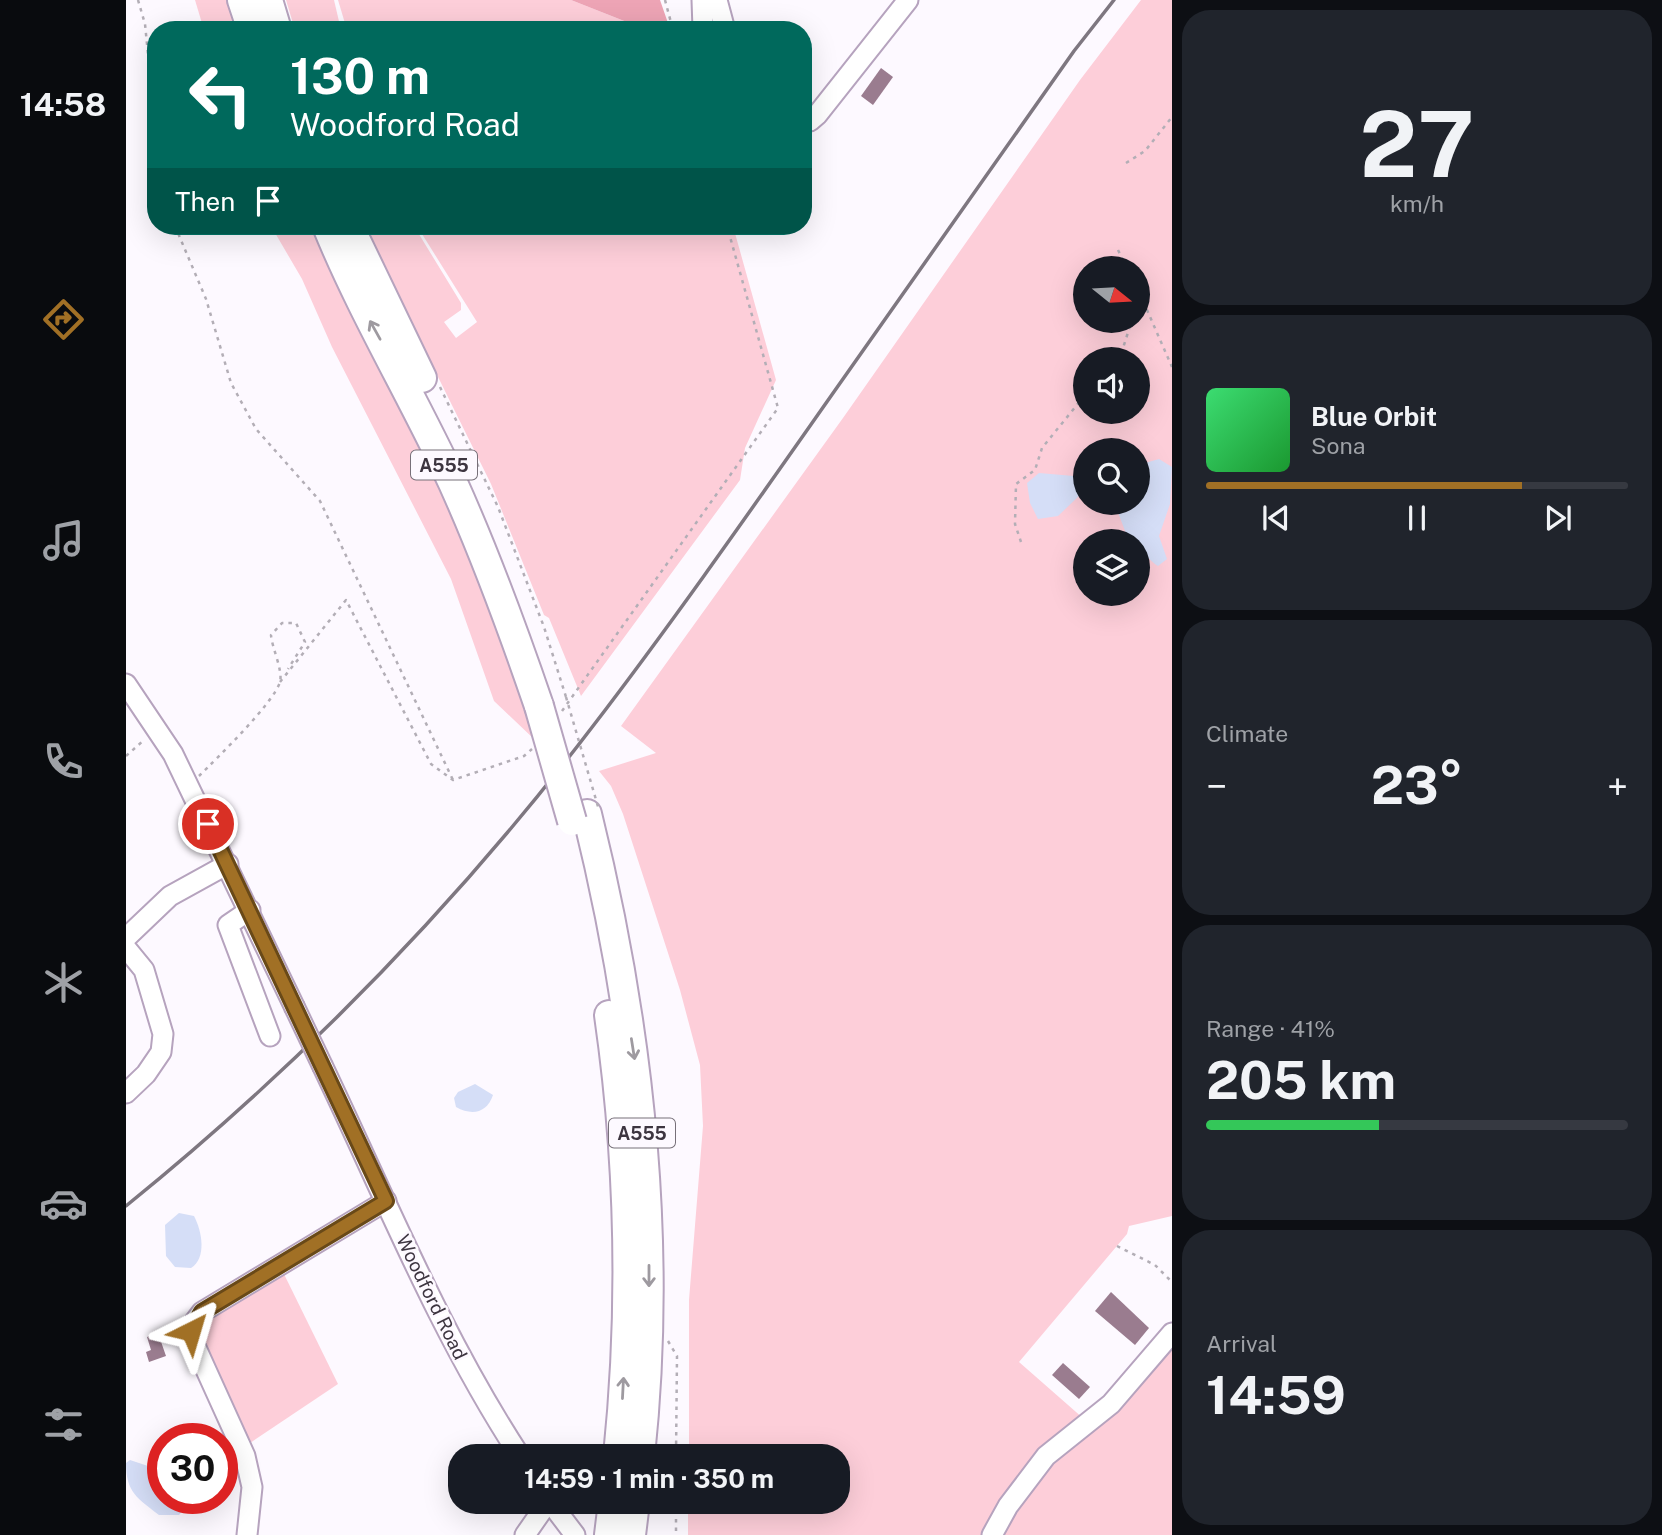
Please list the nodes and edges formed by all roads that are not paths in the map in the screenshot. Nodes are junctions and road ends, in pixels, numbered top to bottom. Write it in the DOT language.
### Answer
graph roads {
  1 [pos="242,0"];
  2 [pos="268,0"];
  3 [pos="702,0"];
  4 [pos="718,0"];
  5 [pos="908,0"];
  6 [pos="249,21"];
  7 [pos="274,21"];
  8 [pos="703,21"];
  9 [pos="723,21"];
  10 [pos="812,119"];
  11 [pos="331,235"];
  12 [pos="353,235"];
  13 [pos="126,684"];
  14 [pos="553,701"];
  15 [pos="586,815"];
  16 [pos="228,864"];
  17 [pos="250,910"];
  18 [pos="126,938"];
  19 [pos="126,948"];
  20 [pos="270,1036"];
  21 [pos="126,1093"];
  22 [pos="386,1201"];
  23 [pos="1172,1334"];
  24 [pos="512,1444"];
  25 [pos="619,1444"];
  26 [pos="641,1444"];
  27 [pos="540,1514"];
  28 [pos="612,1514"];
  29 [pos="634,1514"];
  30 [pos="247,1535"];
  31 [pos="525,1535"];
  32 [pos="609,1535"];
  33 [pos="631,1535"];
  34 [pos="992,1535"];
  1 -- 6 [label="highway"];
  2 -- 7 [label="highway"];
  3 -- 8 [label="street"];
  4 -- 9 [label="street"];
  5 -- 10 [label="street"];
  14 -- 11 [label="highway, A555, one-way"];
  12 -- 14 [label="highway, A555"];
  13 -- 16 [label="street, Woodford Road"];
  14 -- 15 [label="highway, A555"];
  25 -- 15 [label="highway, A555, one-way"];
  15 -- 26 [label="highway, A555, one-way"];
  16 -- 17 [label="street, Woodford Road"];
  16 -- 18 [label="street"];
  17 -- 20 [label="street"];
  17 -- 22 [label="street, Woodford Road, bridge"];
  19 -- 21 [label="street"];
  22 -- 24 [label="street, Woodford Road"];
  22 -- 30 [label="street"];
  23 -- 34 [label="street"];
  27 -- 31 [label="street"];
  28 -- 32 [label="highway"];
  29 -- 33 [label="highway"];
}
